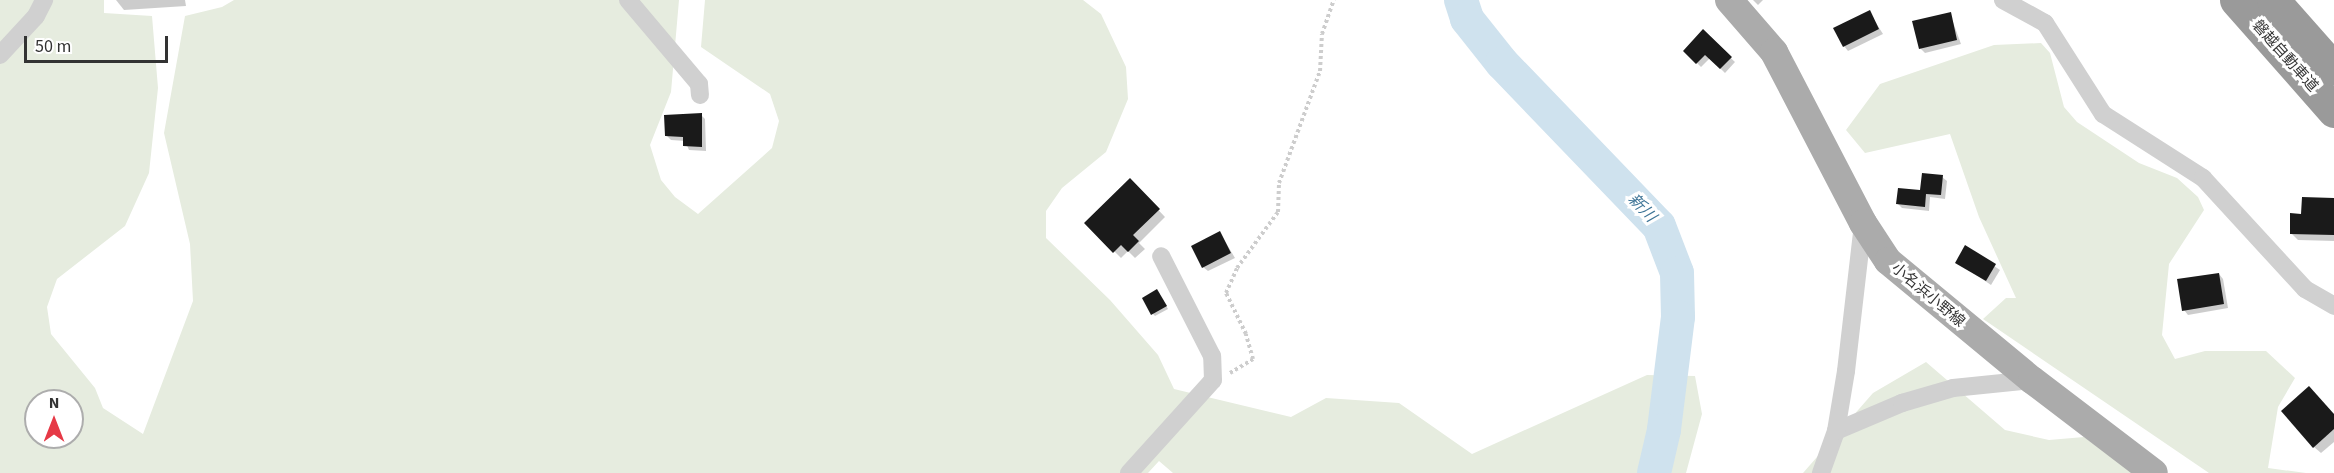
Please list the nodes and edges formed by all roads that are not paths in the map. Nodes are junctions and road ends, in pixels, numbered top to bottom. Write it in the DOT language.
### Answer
graph roads {
  1 [pos="44,0"];
  2 [pos="628,0"];
  3 [pos="1729,0"];
  4 [pos="2003,0"];
  5 [pos="2236,0"];
  6 [pos="2273,0"];
  7 [pos="0,57"];
  8 [pos="2334,69"];
  9 [pos="700,95"];
  10 [pos="2334,111"];
  11 [pos="1863,223"];
  12 [pos="1161,256"];
  13 [pos="2334,306"];
  14 [pos="2032,380"];
  15 [pos="1836,431"];
  16 [pos="1129,473"];
  17 [pos="1821,473"];
  18 [pos="2154,473"];
  1 -- 7 [label="street"];
  2 -- 9 [label="street"];
  3 -- 11 [label="main road, 小名浜小野線"];
  4 -- 13 [label="street"];
  5 -- 10 [label="highway, 磐越自動車道"];
  6 -- 8 [label="highway, 磐越自動車道"];
  11 -- 14 [label="main road, 小名浜小野線"];
  11 -- 15 [label="street"];
  12 -- 16 [label="street"];
  14 -- 15 [label="street"];
  14 -- 18 [label="main road, 小名浜小野線"];
  15 -- 17 [label="street"];
}
